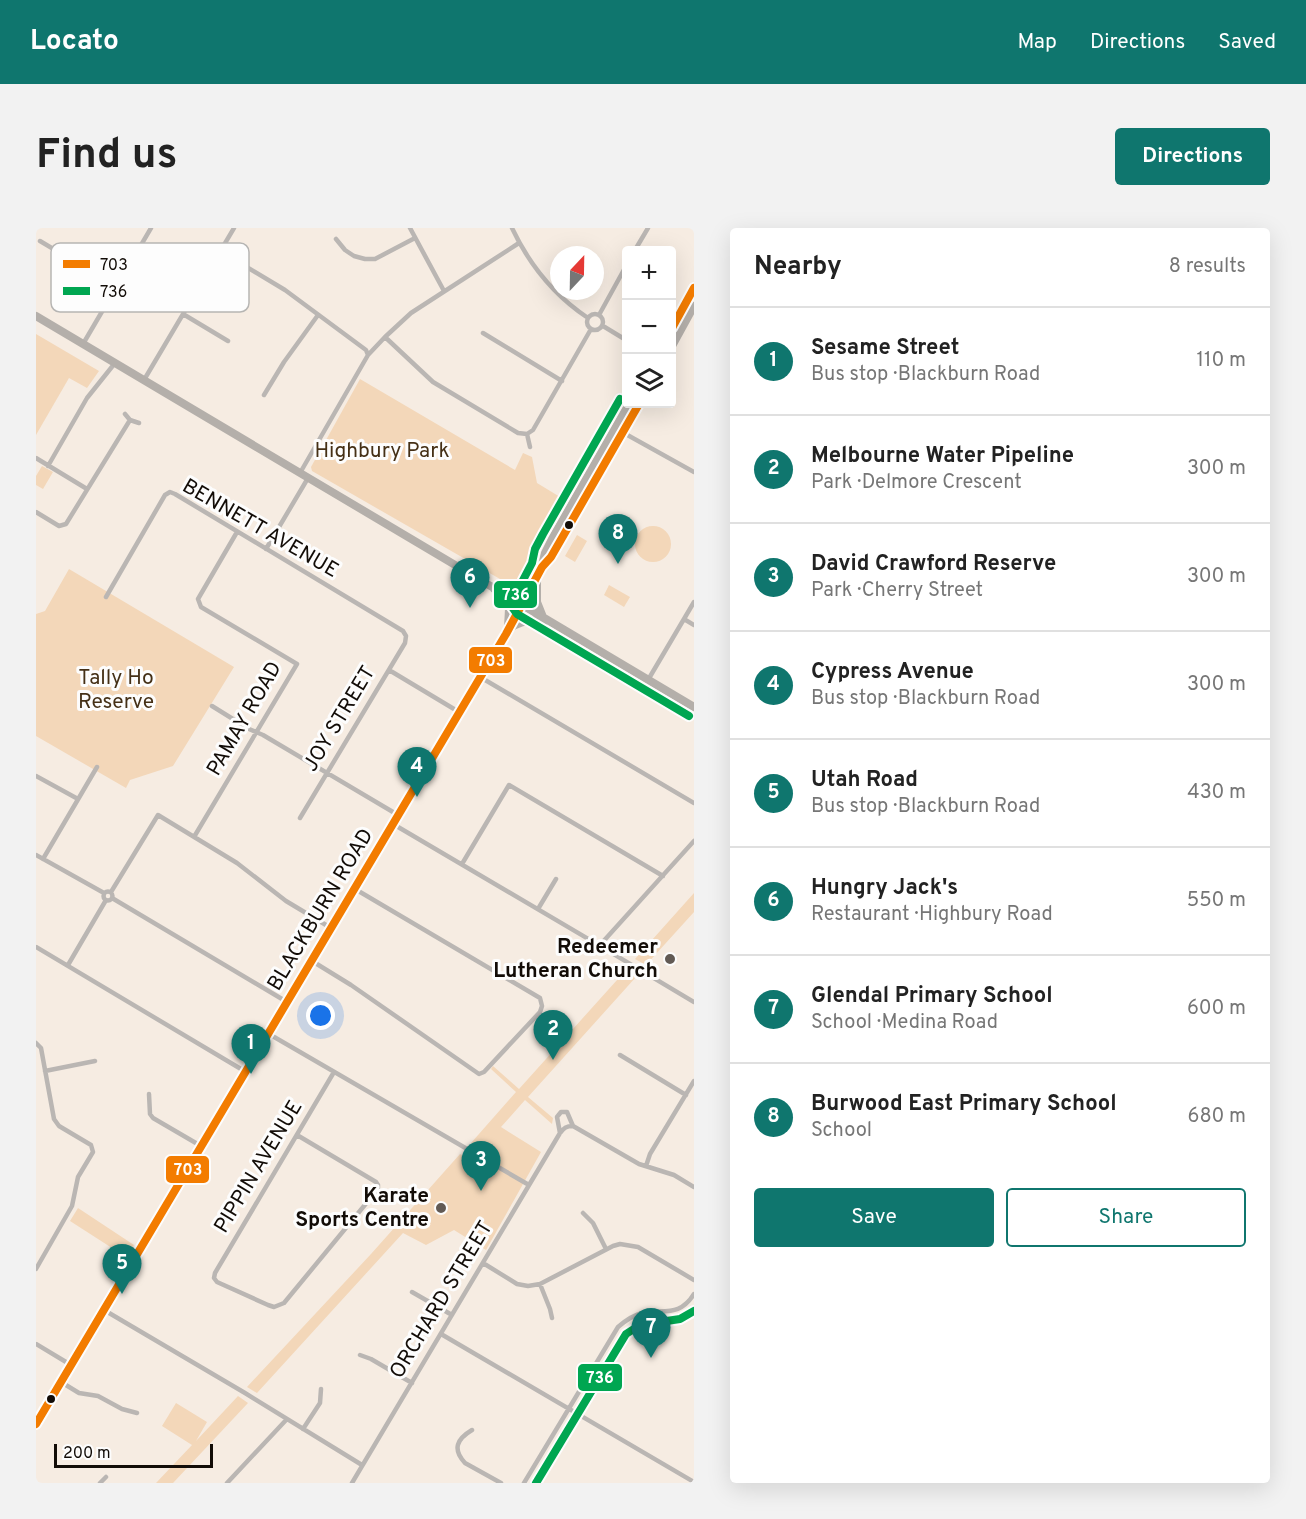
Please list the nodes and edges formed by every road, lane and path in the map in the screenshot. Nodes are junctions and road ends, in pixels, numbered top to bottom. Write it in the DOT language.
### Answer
graph roads {
  1 [pos="234,228"];
  2 [pos="410,228"];
  3 [pos="512,228"];
  4 [pos="648,228"];
  5 [pos="150,229"];
  6 [pos="415,238"];
  7 [pos="336,239"];
  8 [pos="40,241"];
  9 [pos="142,243"];
  10 [pos="225,243"];
  11 [pos="519,243"];
  12 [pos="637,246"];
  13 [pos="51,248"];
  14 [pos="249,268"];
  15 [pos="622,275"];
  16 [pos="694,288"];
  17 [pos="444,291"];
  18 [pos="694,306"];
  19 [pos="102,312"];
  20 [pos="183,314"];
  21 [pos="318,315"];
  22 [pos="599,315"];
  23 [pos="36,316"];
  24 [pos="588,318"];
  25 [pos="676,321"];
  26 [pos="603,326"];
  27 [pos="591,329"];
  28 [pos="483,333"];
  29 [pos="385,337"];
  30 [pos="622,337"];
  31 [pos="676,339"];
  32 [pos="228,341"];
  33 [pos="83,344"];
  34 [pos="368,355"];
  35 [pos="115,363"];
  36 [pos="144,380"];
  37 [pos="562,381"];
  38 [pos="264,395"];
  39 [pos="627,408"];
  40 [pos="636,408"];
  41 [pos="124,414"];
  42 [pos="130,420"];
  43 [pos="139,423"];
  44 [pos="619,430"];
  45 [pos="527,434"];
  46 [pos="530,447"];
  47 [pos="36,458"];
  48 [pos="694,464"];
  49 [pos="48,466"];
  50 [pos="692,471"];
  51 [pos="300,473"];
  52 [pos="308,478"];
  53 [pos="87,489"];
  54 [pos="36,512"];
  55 [pos="237,532"];
  56 [pos="266,549"];
  57 [pos="535,580"];
  58 [pos="494,589"];
  59 [pos="505,595"];
  60 [pos="106,597"];
  61 [pos="694,602"];
  62 [pos="522,605"];
  63 [pos="684,619"];
  64 [pos="546,620"];
  65 [pos="694,625"];
  66 [pos="507,632"];
  67 [pos="406,636"];
  68 [pos="389,670"];
  69 [pos="480,677"];
  70 [pos="648,680"];
  71 [pos="212,706"];
  72 [pos="694,707"];
  73 [pos="459,712"];
  74 [pos="257,732"];
  75 [pos="97,767"];
  76 [pos="327,772"];
  77 [pos="36,776"];
  78 [pos="78,799"];
  79 [pos="694,803"];
  80 [pos="398,815"];
  81 [pos="300,818"];
  82 [pos="393,824"];
  83 [pos="194,837"];
  84 [pos="694,842"];
  85 [pos="36,855"];
  86 [pos="43,859"];
  87 [pos="462,864"];
  88 [pos="663,876"];
  89 [pos="556,879"];
  90 [pos="354,889"];
  91 [pos="104,893"];
  92 [pos="112,895"];
  93 [pos="106,900"];
  94 [pos="538,909"];
  95 [pos="331,928"];
  96 [pos="600,945"];
  97 [pos="36,947"];
  98 [pos="312,961"];
  99 [pos="68,965"];
  100 [pos="287,1002"];
  101 [pos="694,1002"];
  102 [pos="269,1034"];
  103 [pos="36,1043"];
  104 [pos="620,1055"];
  105 [pos="95,1061"];
  106 [pos="45,1071"];
  107 [pos="246,1072"];
  108 [pos="334,1072"];
  109 [pos="694,1081"];
  110 [pos="149,1094"];
  111 [pos="686,1095"];
  112 [pos="573,1126"];
  113 [pos="560,1133"];
  114 [pos="297,1135"];
  115 [pos="202,1146"];
  116 [pos="646,1166"];
  117 [pos="529,1185"];
  118 [pos="694,1187"];
  119 [pos="583,1213"];
  120 [pos="606,1249"];
  121 [pos="483,1263"];
  122 [pos="36,1269"];
  123 [pos="694,1280"];
  124 [pos="540,1284"];
  125 [pos="412,1292"];
  126 [pos="694,1294"];
  127 [pos="104,1310"];
  128 [pos="452,1315"];
  129 [pos="552,1318"];
  130 [pos="441,1334"];
  131 [pos="36,1344"];
  132 [pos="360,1355"];
  133 [pos="71,1365"];
  134 [pos="61,1382"];
  135 [pos="412,1383"];
  136 [pos="321,1389"];
  137 [pos="569,1409"];
  138 [pos="137,1413"];
  139 [pos="287,1419"];
  140 [pos="36,1424"];
  141 [pos="303,1429"];
  142 [pos="472,1430"];
  143 [pos="362,1465"];
  144 [pos="106,1477"];
  145 [pos="694,1482"];
  146 [pos="100,1483"];
  147 [pos="227,1483"];
  148 [pos="352,1483"];
  149 [pos="501,1483"];
  150 [pos="524,1483"];
  1 -- 10 [label="street"];
  2 -- 6 [label="street"];
  3 -- 11 [label="street"];
  4 -- 12 [label="street"];
  5 -- 9 [label="street"];
  6 -- 7 [label="street"];
  6 -- 17 [label="street"];
  8 -- 13 [label="street"];
  11 -- 17 [label="street"];
  11 -- 24 [label="street"];
  14 -- 21 [label="street"];
  15 -- 22 [label="street"];
  16 -- 25 [label="main road"];
  17 -- 29 [label="street"];
  18 -- 31 [label="main road"];
  19 -- 33 [label="street"];
  20 -- 32 [label="street"];
  20 -- 36 [label="street"];
  21 -- 34 [label="street"];
  21 -- 38 [label="street"];
  22 -- 24 [label="street"];
  22 -- 26 [label="street"];
  23 -- 33 [label="main road"];
  24 -- 27 [label="street"];
  26 -- 27 [label="street"];
  26 -- 30 [label="street"];
  27 -- 37 [label="street"];
  28 -- 37 [label="street"];
  29 -- 34 [label="street"];
  29 -- 45 [label="street"];
  33 -- 35 [label="main road"];
  34 -- 51 [label="street"];
  35 -- 36 [label="main road"];
  35 -- 49 [label="street"];
  36 -- 51 [label="main road"];
  37 -- 45 [label="street"];
  39 -- 44 [label="main road, BLACKBURN ROAD"];
  40 -- 44 [label="main road, BLACKBURN ROAD"];
  41 -- 42 [label="street"];
  42 -- 43 [label="street"];
  42 -- 53 [label="street"];
  44 -- 50 [label="street"];
  44 -- 57 [label="main road, BLACKBURN ROAD"];
  45 -- 46 [label="street"];
  47 -- 49 [label="street"];
  48 -- 50 [label="street"];
  49 -- 53 [label="street"];
  51 -- 52 [label="main road"];
  52 -- 56 [label="street"];
  52 -- 58 [label="main road"];
  53 -- 54 [label="street"];
  55 -- 56 [label="street, BENNETT AVENUE"];
  55 -- 60 [label="street, BENNETT AVENUE"];
  55 -- 74 [label="street, PAMAY ROAD"];
  56 -- 67 [label="street, BENNETT AVENUE"];
  57 -- 58 [label="main road"];
  57 -- 62 [label="main road, BLACKBURN ROAD"];
  57 -- 64 [label="main road"];
  58 -- 59 [label="main road"];
  59 -- 62 [label="main road"];
  59 -- 66 [label="main road"];
  61 -- 63 [label="street"];
  62 -- 64 [label="main road"];
  62 -- 66 [label="main road, BLACKBURN ROAD"];
  63 -- 65 [label="street"];
  63 -- 70 [label="street"];
  64 -- 66 [label="main road"];
  64 -- 70 [label="main road"];
  66 -- 69 [label="main road, BLACKBURN ROAD"];
  67 -- 68 [label="street, JOY STREET"];
  68 -- 73 [label="street"];
  68 -- 76 [label="street, JOY STREET"];
  69 -- 73 [label="main road, BLACKBURN ROAD"];
  69 -- 79 [label="street"];
  70 -- 72 [label="main road"];
  71 -- 74 [label="street"];
  73 -- 80 [label="main road, BLACKBURN ROAD"];
  74 -- 76 [label="street"];
  74 -- 83 [label="street, PAMAY ROAD"];
  75 -- 78 [label="street"];
  76 -- 80 [label="street"];
  76 -- 81 [label="street, JOY STREET"];
  77 -- 78 [label="street"];
  78 -- 86 [label="street"];
  80 -- 82 [label="main road, BLACKBURN ROAD"];
  82 -- 87 [label="street"];
  82 -- 90 [label="main road, BLACKBURN ROAD"];
  83 -- 92 [label="street"];
  83 -- 95 [label="street"];
  84 -- 88 [label="street"];
  85 -- 86 [label="street"];
  86 -- 91 [label="street"];
  87 -- 88 [label="street"];
  87 -- 94 [label="street"];
  88 -- 96 [label="street"];
  89 -- 94 [label="street"];
  90 -- 95 [label="main road, BLACKBURN ROAD"];
  90 -- 98 [label="street"];
  91 -- 92 [label="street"];
  91 -- 93 [label="street"];
  92 -- 93 [label="street"];
  92 -- 100 [label="street"];
  93 -- 99 [label="street"];
  94 -- 96 [label="street"];
  95 -- 98 [label="main road, BLACKBURN ROAD"];
  96 -- 101 [label="street"];
  97 -- 99 [label="street"];
  98 -- 100 [label="main road, BLACKBURN ROAD"];
  99 -- 107 [label="street"];
  100 -- 102 [label="main road, BLACKBURN ROAD"];
  102 -- 107 [label="main road, BLACKBURN ROAD"];
  102 -- 108 [label="street"];
  103 -- 106 [label="street"];
  104 -- 111 [label="street"];
  105 -- 106 [label="street"];
  106 -- 122 [label="street"];
  107 -- 115 [label="main road, BLACKBURN ROAD"];
  108 -- 114 [label="street, PIPPIN AVENUE"];
  108 -- 117 [label="street"];
  109 -- 111 [label="street"];
  110 -- 115 [label="street"];
  111 -- 116 [label="street"];
  112 -- 113 [label="street"];
  112 -- 113 [label="street, ORCHARD STREET"];
  112 -- 116 [label="street"];
  113 -- 117 [label="street, ORCHARD STREET"];
  114 -- 114 [label="street, PIPPIN AVENUE"];
  115 -- 127 [label="main road, BLACKBURN ROAD"];
  116 -- 118 [label="street"];
  117 -- 121 [label="street, ORCHARD STREET"];
  119 -- 120 [label="street"];
  120 -- 123 [label="street"];
  120 -- 124 [label="street"];
  121 -- 124 [label="street"];
  121 -- 128 [label="street, ORCHARD STREET"];
  124 -- 129 [label="street"];
  125 -- 128 [label="street"];
  126 -- 137 [label="street"];
  127 -- 133 [label="main road, BLACKBURN ROAD"];
  127 -- 139 [label="street"];
  128 -- 130 [label="street, ORCHARD STREET"];
  130 -- 135 [label="street, ORCHARD STREET"];
  130 -- 137 [label="street"];
  131 -- 133 [label="street"];
  132 -- 135 [label="street"];
  133 -- 134 [label="main road, BLACKBURN ROAD"];
  134 -- 138 [label="street"];
  134 -- 140 [label="main road, BLACKBURN ROAD"];
  135 -- 143 [label="street, ORCHARD STREET"];
  136 -- 141 [label="street"];
  137 -- 145 [label="street"];
  137 -- 150 [label="street"];
  139 -- 141 [label="street"];
  139 -- 147 [label="street"];
  141 -- 143 [label="street"];
  142 -- 149 [label="street"];
  143 -- 148 [label="street, ORCHARD STREET"];
  144 -- 146 [label="street"];
}
